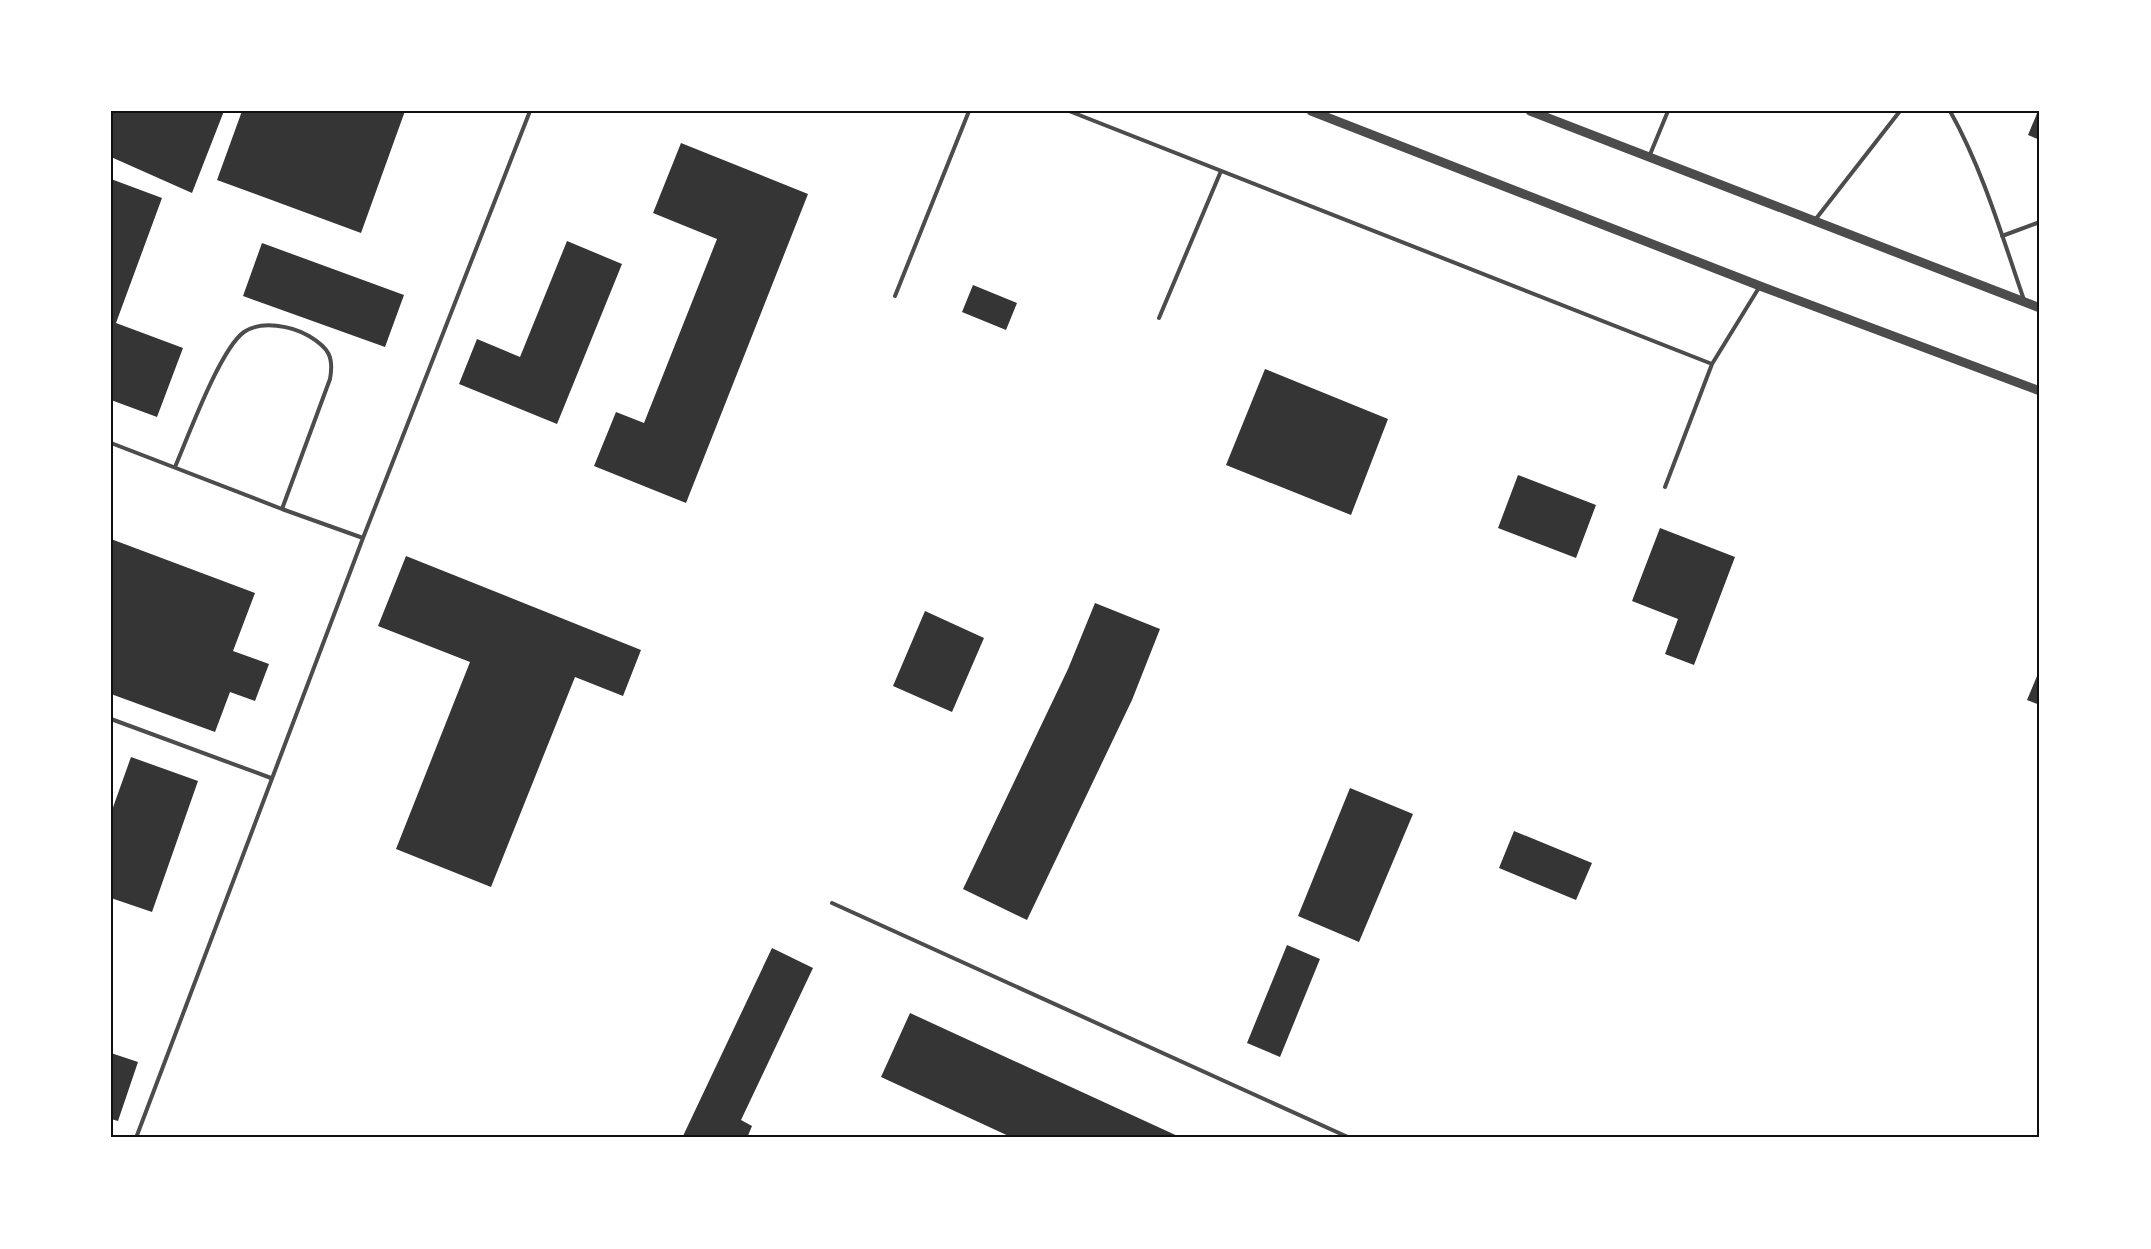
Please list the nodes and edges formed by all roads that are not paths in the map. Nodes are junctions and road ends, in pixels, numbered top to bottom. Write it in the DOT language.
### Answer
graph roads {
  1 [pos="530,111"];
  2 [pos="969,111"];
  3 [pos="1069,111"];
  4 [pos="1311,111"];
  5 [pos="1530,111"];
  6 [pos="1668,111"];
  7 [pos="1900,111"];
  8 [pos="1950,111"];
  9 [pos="1649,157"];
  10 [pos="1221,171"];
  11 [pos="1814,221"];
  12 [pos="2040,222"];
  13 [pos="2002,236"];
  14 [pos="1760,286"];
  15 [pos="895,296"];
  16 [pos="2024,302"];
  17 [pos="2040,308"];
  18 [pos="1159,318"];
  19 [pos="1712,364"];
  20 [pos="2040,391"];
  21 [pos="111,443"];
  22 [pos="175,467"];
  23 [pos="1665,486"];
  24 [pos="282,510"];
  25 [pos="363,538"];
  26 [pos="111,719"];
  27 [pos="271,778"];
  28 [pos="832,903"];
  29 [pos="136,1138"];
  30 [pos="1350,1138"];
  1 -- 25 [label="lane"];
  2 -- 15 [label="lane"];
  3 -- 10 [label="lane"];
  4 -- 14 [label="street"];
  5 -- 9 [label="street"];
  6 -- 9 [label="lane"];
  7 -- 11 [label="lane"];
  8 -- 13 [label="lane"];
  9 -- 11 [label="street"];
  10 -- 18 [label="lane"];
  10 -- 19 [label="lane"];
  11 -- 16 [label="street"];
  12 -- 13 [label="lane"];
  13 -- 16 [label="lane"];
  14 -- 19 [label="lane"];
  14 -- 20 [label="street"];
  16 -- 17 [label="street"];
  19 -- 23 [label="lane"];
  21 -- 22 [label="lane"];
  22 -- 24 [label="lane"];
  22 -- 24 [label="lane"];
  24 -- 25 [label="lane"];
  25 -- 27 [label="lane"];
  26 -- 27 [label="lane"];
  27 -- 29 [label="lane"];
  28 -- 30 [label="lane"];
}
